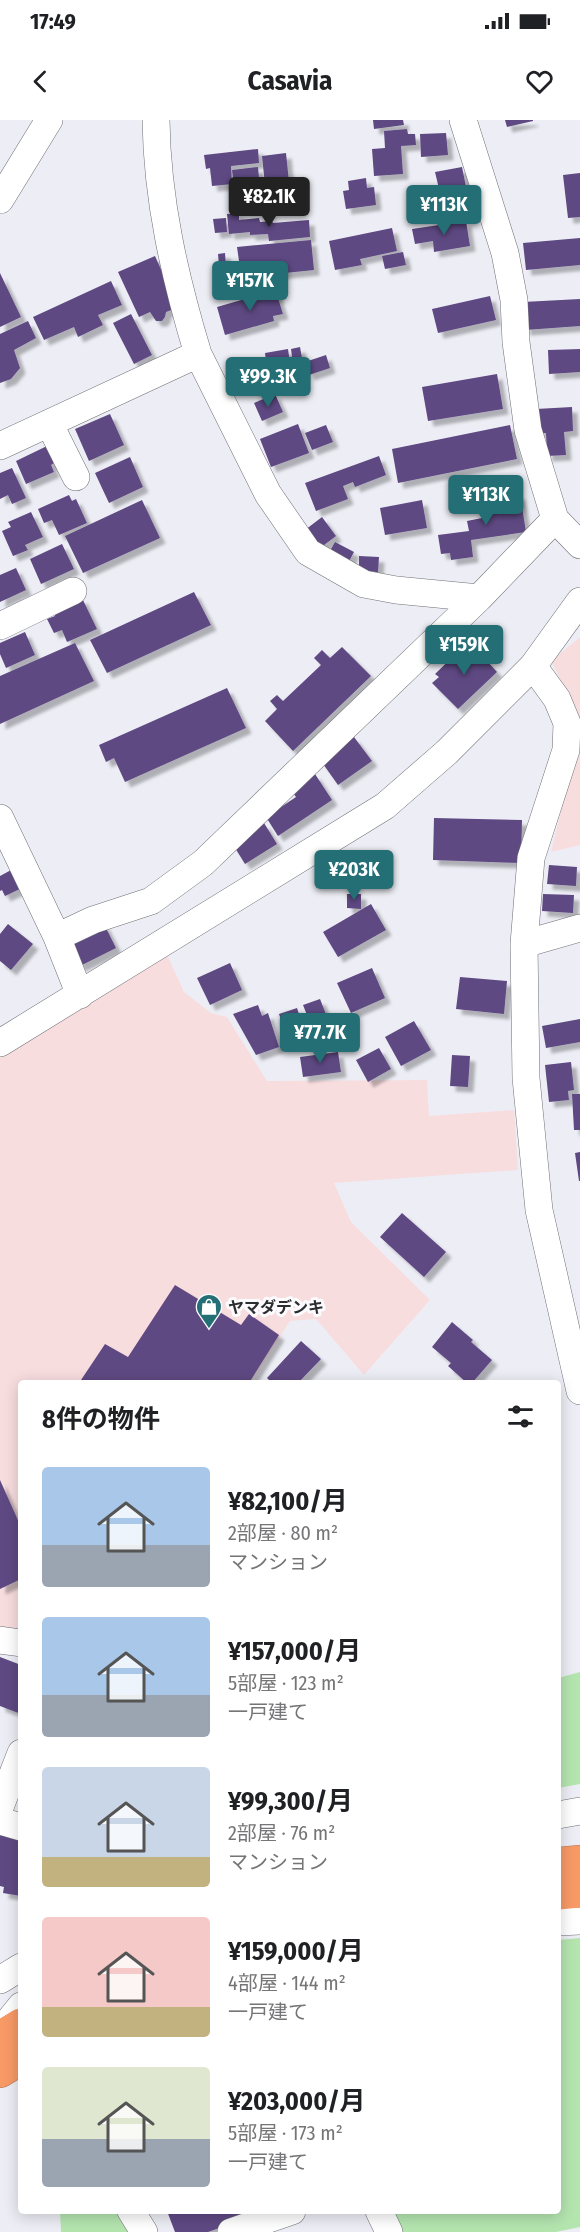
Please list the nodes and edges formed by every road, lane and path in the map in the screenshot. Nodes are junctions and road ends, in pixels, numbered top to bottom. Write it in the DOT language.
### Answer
graph roads {
  1 [pos="49,120"];
  2 [pos="156,120"];
  3 [pos="463,120"];
  4 [pos="0,200"];
  5 [pos="198,354"];
  6 [pos="49,423"];
  7 [pos="0,446"];
  8 [pos="76,477"];
  9 [pos="555,519"];
  10 [pos="580,545"];
  11 [pos="73,591"];
  12 [pos="479,598"];
  13 [pos="580,601"];
  14 [pos="0,626"];
  15 [pos="533,666"];
  16 [pos="3,833"];
  17 [pos="580,928"];
  18 [pos="57,938"];
  19 [pos="524,944"];
  20 [pos="80,995"];
  21 [pos="0,1043"];
  22 [pos="571,1310"];
  23 [pos="580,1389"];
  24 [pos="0,1640"];
  25 [pos="18,1643"];
  26 [pos="18,1761"];
  27 [pos="0,1808"];
  28 [pos="580,1811"];
  29 [pos="561,1814"];
  30 [pos="0,1821"];
  31 [pos="18,1826"];
  32 [pos="580,1862"];
  33 [pos="561,1864"];
  34 [pos="580,1891"];
  35 [pos="561,1893"];
  36 [pos="580,1921"];
  37 [pos="561,1922"];
  38 [pos="18,1969"];
  39 [pos="0,1980"];
  40 [pos="18,2010"];
  41 [pos="18,2027"];
  42 [pos="0,2032"];
  43 [pos="0,2038"];
  44 [pos="18,2060"];
  45 [pos="0,2071"];
  46 [pos="133,2214"];
  47 [pos="380,2214"];
  48 [pos="277,2221"];
  49 [pos="144,2232"];
  50 [pos="231,2232"];
  51 [pos="389,2232"];
  1 -- 4 [label="street"];
  2 -- 5 [label="street"];
  3 -- 9 [label="street"];
  5 -- 6 [label="street"];
  5 -- 12 [label="street"];
  6 -- 7 [label="street"];
  6 -- 8 [label="street"];
  9 -- 10 [label="street"];
  9 -- 12 [label="street"];
  11 -- 14 [label="street"];
  12 -- 18 [label="street"];
  13 -- 15 [label="street"];
  15 -- 19 [label="street"];
  15 -- 20 [label="street"];
  16 -- 18 [label="street"];
  17 -- 19 [label="street"];
  18 -- 20 [label="street"];
  19 -- 22 [label="street"];
  20 -- 21 [label="street"];
  22 -- 23 [label="street"];
  24 -- 25 [label="street"];
  26 -- 27 [label="street"];
  28 -- 29 [label="street"];
  30 -- 31 [label="street"];
  32 -- 33 [label="highway"];
  34 -- 35 [label="highway"];
  36 -- 37 [label="street"];
  38 -- 39 [label="street"];
  40 -- 42 [label="street"];
  41 -- 43 [label="highway"];
  44 -- 45 [label="highway"];
  46 -- 49 [label="street"];
  47 -- 51 [label="street"];
  48 -- 50 [label="street"];
}
